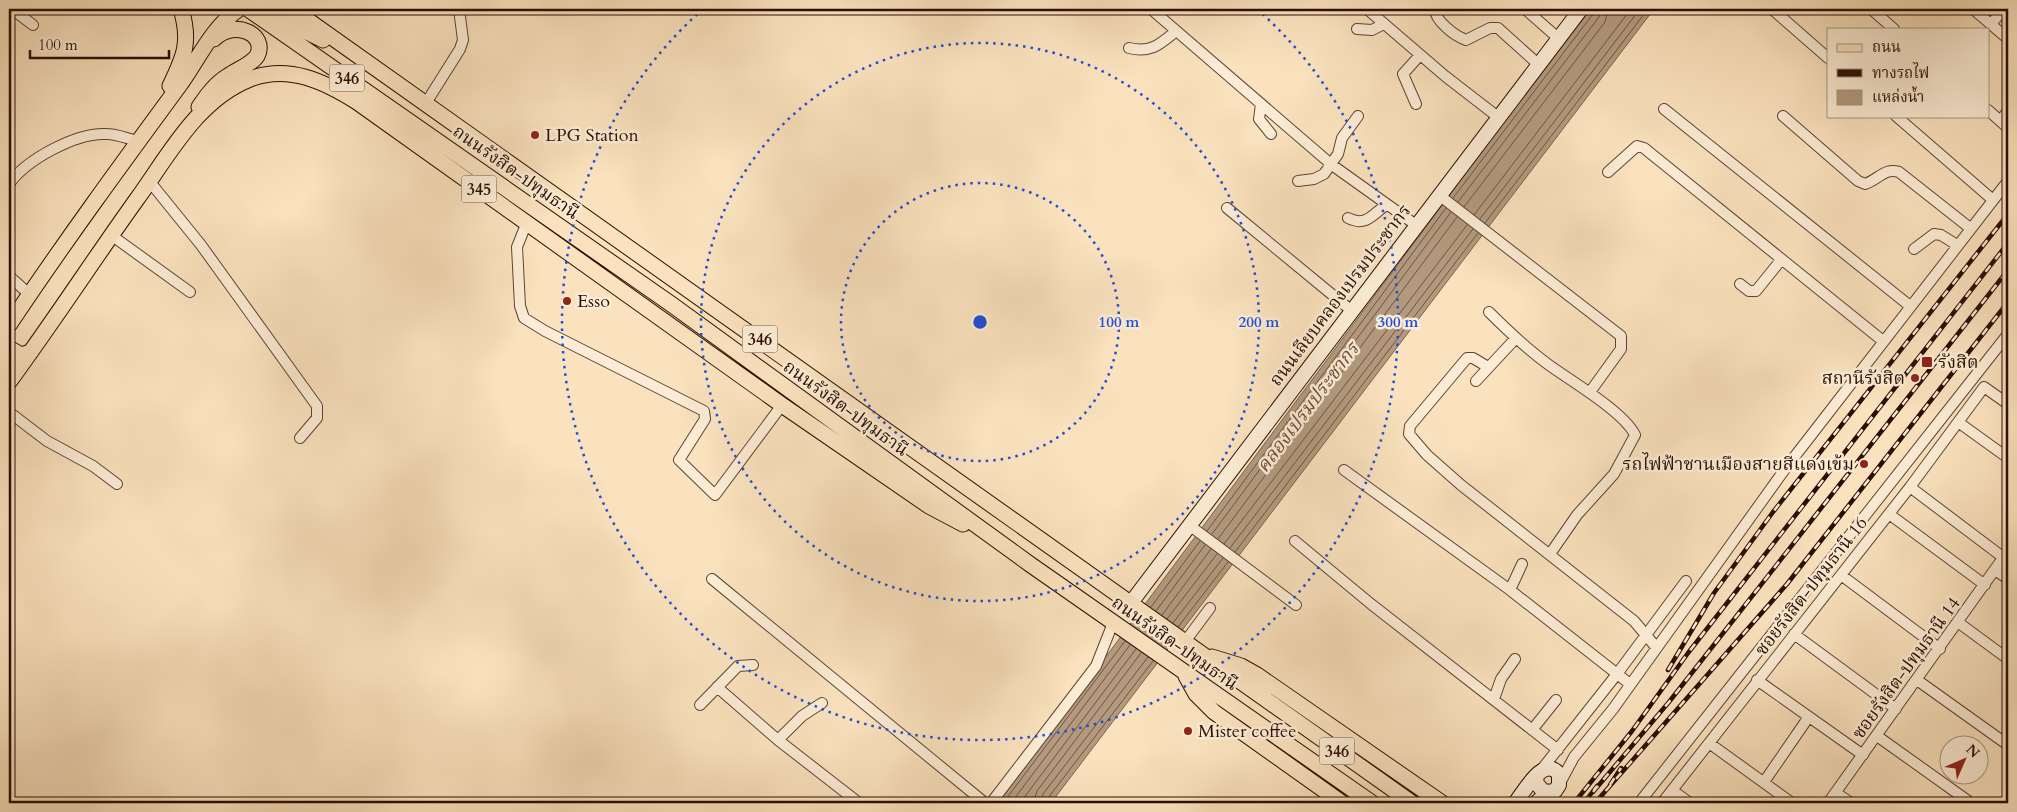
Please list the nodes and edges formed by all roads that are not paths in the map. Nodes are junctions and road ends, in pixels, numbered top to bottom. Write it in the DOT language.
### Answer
graph roads {
  1 [pos="12,9"];
  2 [pos="181,9"];
  3 [pos="239,9"];
  4 [pos="248,9"];
  5 [pos="262,9"];
  6 [pos="292,9"];
  7 [pos="459,9"];
  8 [pos="1151,9"];
  9 [pos="1367,9"];
  10 [pos="1435,9"];
  11 [pos="1525,9"];
  12 [pos="1581,9"];
  13 [pos="1772,9"];
  14 [pos="1871,9"];
  15 [pos="1973,9"];
  16 [pos="2004,9"];
  17 [pos="1384,24"];
  18 [pos="1991,24"];
  19 [pos="33,25"];
  20 [pos="1893,28"];
  21 [pos="1357,29"];
  22 [pos="1176,31"];
  23 [pos="1558,38"];
  24 [pos="2008,39"];
  25 [pos="1129,48"];
  26 [pos="1420,55"];
  27 [pos="1827,57"];
  28 [pos="195,64"];
  29 [pos="1538,64"];
  30 [pos="381,71"];
  31 [pos="426,103"];
  32 [pos="1261,104"];
  33 [pos="1416,104"];
  34 [pos="1664,109"];
  35 [pos="2008,111"];
  36 [pos="1990,112"];
  37 [pos="157,115"];
  38 [pos="1358,116"];
  39 [pos="1783,116"];
  40 [pos="1498,117"];
  41 [pos="1898,118"];
  42 [pos="2004,124"];
  43 [pos="1271,134"];
  44 [pos="138,141"];
  45 [pos="168,153"];
  46 [pos="1332,165"];
  47 [pos="1608,172"];
  48 [pos="1298,181"];
  49 [pos="2008,181"];
  50 [pos="150,182"];
  51 [pos="9,184"];
  52 [pos="1440,197"];
  53 [pos="1993,200"];
  54 [pos="1386,205"];
  55 [pos="1227,208"];
  56 [pos="1348,218"];
  57 [pos="527,222"];
  58 [pos="1416,225"];
  59 [pos="1970,228"];
  60 [pos="111,235"];
  61 [pos="1957,245"];
  62 [pos="1914,249"];
  63 [pos="1782,260"];
  64 [pos="10,282"];
  65 [pos="1740,284"];
  66 [pos="190,292"];
  67 [pos="29,294"];
  68 [pos="1910,306"];
  69 [pos="1352,311"];
  70 [pos="1489,312"];
  71 [pos="9,325"];
  72 [pos="2008,334"];
  73 [pos="1516,338"];
  74 [pos="1883,341"];
  75 [pos="9,348"];
  76 [pos="30,352"];
  77 [pos="1488,367"];
  78 [pos="1476,381"];
  79 [pos="9,382"];
  80 [pos="1590,392"];
  81 [pos="2008,404"];
  82 [pos="782,405"];
  83 [pos="9,412"];
  84 [pos="1958,422"];
  85 [pos="300,438"];
  86 [pos="2008,458"];
  87 [pos="1344,470"];
  88 [pos="117,484"];
  89 [pos="1910,487"];
  90 [pos="1888,514"];
  91 [pos="1191,526"];
  92 [pos="990,536"];
  93 [pos="1295,541"];
  94 [pos="1550,554"];
  95 [pos="2006,554"];
  96 [pos="1522,564"];
  97 [pos="1996,570"];
  98 [pos="1841,575"];
  99 [pos="712,579"];
  100 [pos="2008,579"];
  101 [pos="1686,581"];
  102 [pos="1985,585"];
  103 [pos="1510,590"];
  104 [pos="1296,605"];
  105 [pos="1134,606"];
  106 [pos="1210,608"];
  107 [pos="1959,623"];
  108 [pos="1118,626"];
  109 [pos="1794,634"];
  110 [pos="1646,636"];
  111 [pos="1187,645"];
  112 [pos="1656,647"];
  113 [pos="1940,649"];
  114 [pos="1514,659"];
  115 [pos="2008,659"];
  116 [pos="753,665"];
  117 [pos="1184,673"];
  118 [pos="1617,674"];
  119 [pos="1757,680"];
  120 [pos="1917,680"];
  121 [pos="1630,684"];
  122 [pos="717,687"];
  123 [pos="1494,699"];
  124 [pos="1556,700"];
  125 [pos="822,703"];
  126 [pos="700,705"];
  127 [pos="1896,709"];
  128 [pos="1808,718"];
  129 [pos="1532,730"];
  130 [pos="1877,736"];
  131 [pos="778,740"];
  132 [pos="1709,743"];
  133 [pos="2008,745"];
  134 [pos="1558,750"];
  135 [pos="1863,755"];
  136 [pos="1574,757"];
  137 [pos="1544,771"];
  138 [pos="1764,782"];
  139 [pos="1554,789"];
  140 [pos="1672,790"];
  141 [pos="1836,793"];
  142 [pos="859,803"];
  143 [pos="985,803"];
  144 [pos="991,803"];
  145 [pos="1342,803"];
  146 [pos="1372,803"];
  147 [pos="1412,803"];
  148 [pos="1442,803"];
  149 [pos="1515,803"];
  150 [pos="1536,803"];
  151 [pos="1639,803"];
  152 [pos="1662,803"];
  153 [pos="1690,803"];
  154 [pos="1792,803"];
  155 [pos="1828,803"];
  156 [pos="1851,803"];
  157 [pos="1971,803"];
  1 -- 19 [label="street"];
  2 -- 37 [label="main road"];
  3 -- 28 [label="main road"];
  4 -- 92 [label="main road, ถนนรังสิต-ปทุมธานี / 346"];
  5 -- 30 [label="main road"];
  6 -- 30 [label="main road, ถนนรังสิต-ปทุมธานี / 346"];
  7 -- 31 [label="street"];
  8 -- 22 [label="street"];
  9 -- 17 [label="street"];
  10 -- 29 [label="street"];
  11 -- 23 [label="street"];
  12 -- 23 [label="street, ถนนเลียบคลองเปรมประชากร"];
  13 -- 27 [label="street"];
  14 -- 20 [label="street"];
  15 -- 18 [label="street"];
  16 -- 18 [label="street"];
  17 -- 21 [label="street"];
  17 -- 26 [label="street"];
  18 -- 24 [label="street"];
  22 -- 25 [label="street"];
  22 -- 32 [label="street"];
  23 -- 29 [label="street, ถนนเลียบคลองเปรมประชากร"];
  26 -- 33 [label="street"];
  26 -- 40 [label="street"];
  28 -- 37 [label="main road"];
  28 -- 45 [label="main road"];
  29 -- 40 [label="street, ถนนเลียบคลองเปรมประชากร"];
  30 -- 31 [label="main road, ถนนรังสิต-ปทุมธานี / 346"];
  31 -- 105 [label="main road, ถนนรังสิต-ปทุมธานี / 346"];
  32 -- 43 [label="street"];
  32 -- 46 [label="street"];
  34 -- 68 [label="street"];
  35 -- 42 [label="street"];
  36 -- 42 [label="street"];
  37 -- 44 [label="main road"];
  38 -- 46 [label="street"];
  39 -- 59 [label="street"];
  40 -- 52 [label="street, ถนนเลียบคลองเปรมประชากร"];
  41 -- 53 [label="street"];
  44 -- 51 [label="street"];
  44 -- 67 [label="main road"];
  45 -- 50 [label="main road, 345"];
  45 -- 57 [label="main road, 345"];
  46 -- 48 [label="street"];
  46 -- 54 [label="street"];
  47 -- 63 [label="street"];
  49 -- 53 [label="street"];
  50 -- 60 [label="main road, 345"];
  50 -- 85 [label="street"];
  52 -- 58 [label="street, ถนนเลียบคลองเปรมประชากร"];
  52 -- 80 [label="street"];
  53 -- 59 [label="street"];
  54 -- 56 [label="street"];
  54 -- 58 [label="street"];
  55 -- 69 [label="street"];
  57 -- 82 [label="main road, 345"];
  57 -- 82 [label="street"];
  58 -- 69 [label="street, ถนนเลียบคลองเปรมประชากร"];
  59 -- 61 [label="street"];
  60 -- 66 [label="street"];
  60 -- 76 [label="main road, 345"];
  61 -- 62 [label="street"];
  61 -- 68 [label="street"];
  63 -- 65 [label="street"];
  63 -- 74 [label="street"];
  64 -- 67 [label="street"];
  67 -- 71 [label="main road"];
  68 -- 74 [label="street"];
  69 -- 91 [label="street, ถนนเลียบคลองเปรมประชากร"];
  70 -- 73 [label="street"];
  72 -- 151 [label="street"];
  73 -- 77 [label="street"];
  73 -- 80 [label="street"];
  74 -- 112 [label="street"];
  75 -- 76 [label="main road"];
  76 -- 79 [label="main road, 345"];
  77 -- 78 [label="street"];
  77 -- 94 [label="street"];
  80 -- 94 [label="street"];
  81 -- 84 [label="street, ซอยรังสิต-ปทุมธานี 16"];
  82 -- 92 [label="main road, 345"];
  83 -- 88 [label="street"];
  84 -- 86 [label="street"];
  84 -- 89 [label="street, ซอยรังสิต-ปทุมธานี 16"];
  87 -- 103 [label="street"];
  89 -- 90 [label="street, ซอยรังสิต-ปทุมธานี 16"];
  89 -- 95 [label="street"];
  90 -- 98 [label="street, ซอยรังสิต-ปทุมธานี 16"];
  90 -- 102 [label="street"];
  91 -- 104 [label="street"];
  91 -- 105 [label="street, ถนนเลียบคลองเปรมประชากร"];
  92 -- 108 [label="main road, ถนนรังสิต-ปทุมธานี / 346"];
  93 -- 123 [label="street"];
  94 -- 110 [label="street"];
  95 -- 97 [label="street, ซอยรังสิต-ปทุมธานี 14"];
  96 -- 103 [label="street"];
  97 -- 100 [label="street"];
  97 -- 102 [label="street, ซอยรังสิต-ปทุมธานี 14"];
  98 -- 109 [label="street, ซอยรังสิต-ปทุมธานี 16"];
  98 -- 113 [label="street"];
  99 -- 143 [label="street"];
  101 -- 110 [label="street"];
  102 -- 107 [label="street, ซอยรังสิต-ปทุมธานี 14"];
  103 -- 118 [label="street"];
  105 -- 111 [label="main road, ถนนรังสิต-ปทุมธานี / 346"];
  106 -- 111 [label="street"];
  107 -- 113 [label="street, ซอยรังสิต-ปทุมธานี 14"];
  107 -- 115 [label="street"];
  108 -- 117 [label="main road, ถนนรังสิต-ปทุมธานี / 346"];
  108 -- 144 [label="street"];
  109 -- 119 [label="street, ซอยรังสิต-ปทุมธานี 16"];
  109 -- 127 [label="street"];
  110 -- 112 [label="street"];
  110 -- 118 [label="street"];
  111 -- 147 [label="main road, ถนนรังสิต-ปทุมธานี / 346"];
  111 -- 148 [label="main road"];
  112 -- 121 [label="street"];
  113 -- 120 [label="street, ซอยรังสิต-ปทุมธานี 14"];
  114 -- 123 [label="street"];
  116 -- 122 [label="street"];
  117 -- 145 [label="main road"];
  117 -- 146 [label="main road, ถนนรังสิต-ปทุมธานี / 346"];
  118 -- 121 [label="street"];
  118 -- 134 [label="street"];
  119 -- 128 [label="street"];
  119 -- 132 [label="street, ซอยรังสิต-ปทุมธานี 16"];
  120 -- 127 [label="street, ซอยรังสิต-ปทุมธานี 14"];
  120 -- 133 [label="street"];
  121 -- 136 [label="street"];
  122 -- 126 [label="street"];
  122 -- 131 [label="street"];
  123 -- 129 [label="street"];
  124 -- 129 [label="street"];
  125 -- 131 [label="street"];
  127 -- 130 [label="street, ซอยรังสิต-ปทุมธานี 14"];
  128 -- 135 [label="street"];
  128 -- 138 [label="street"];
  129 -- 134 [label="street"];
  130 -- 135 [label="street, ซอยรังสิต-ปทุมธานี 14"];
  130 -- 157 [label="street"];
  131 -- 142 [label="street"];
  132 -- 138 [label="street"];
  132 -- 140 [label="street, ซอยรังสิต-ปทุมธานี 16"];
  134 -- 137 [label="street"];
  135 -- 141 [label="street, ซอยรังสิต-ปทุมธานี 14"];
  136 -- 137 [label="street"];
  136 -- 139 [label="street"];
  137 -- 139 [label="street"];
  137 -- 139 [label="street"];
  137 -- 149 [label="street"];
  138 -- 154 [label="street"];
  139 -- 150 [label="street"];
  140 -- 152 [label="street, ซอยรังสิต-ปทุมธานี 16"];
  140 -- 153 [label="street"];
  141 -- 155 [label="street, ซอยรังสิต-ปทุมธานี 14"];
  141 -- 156 [label="street"];
}
